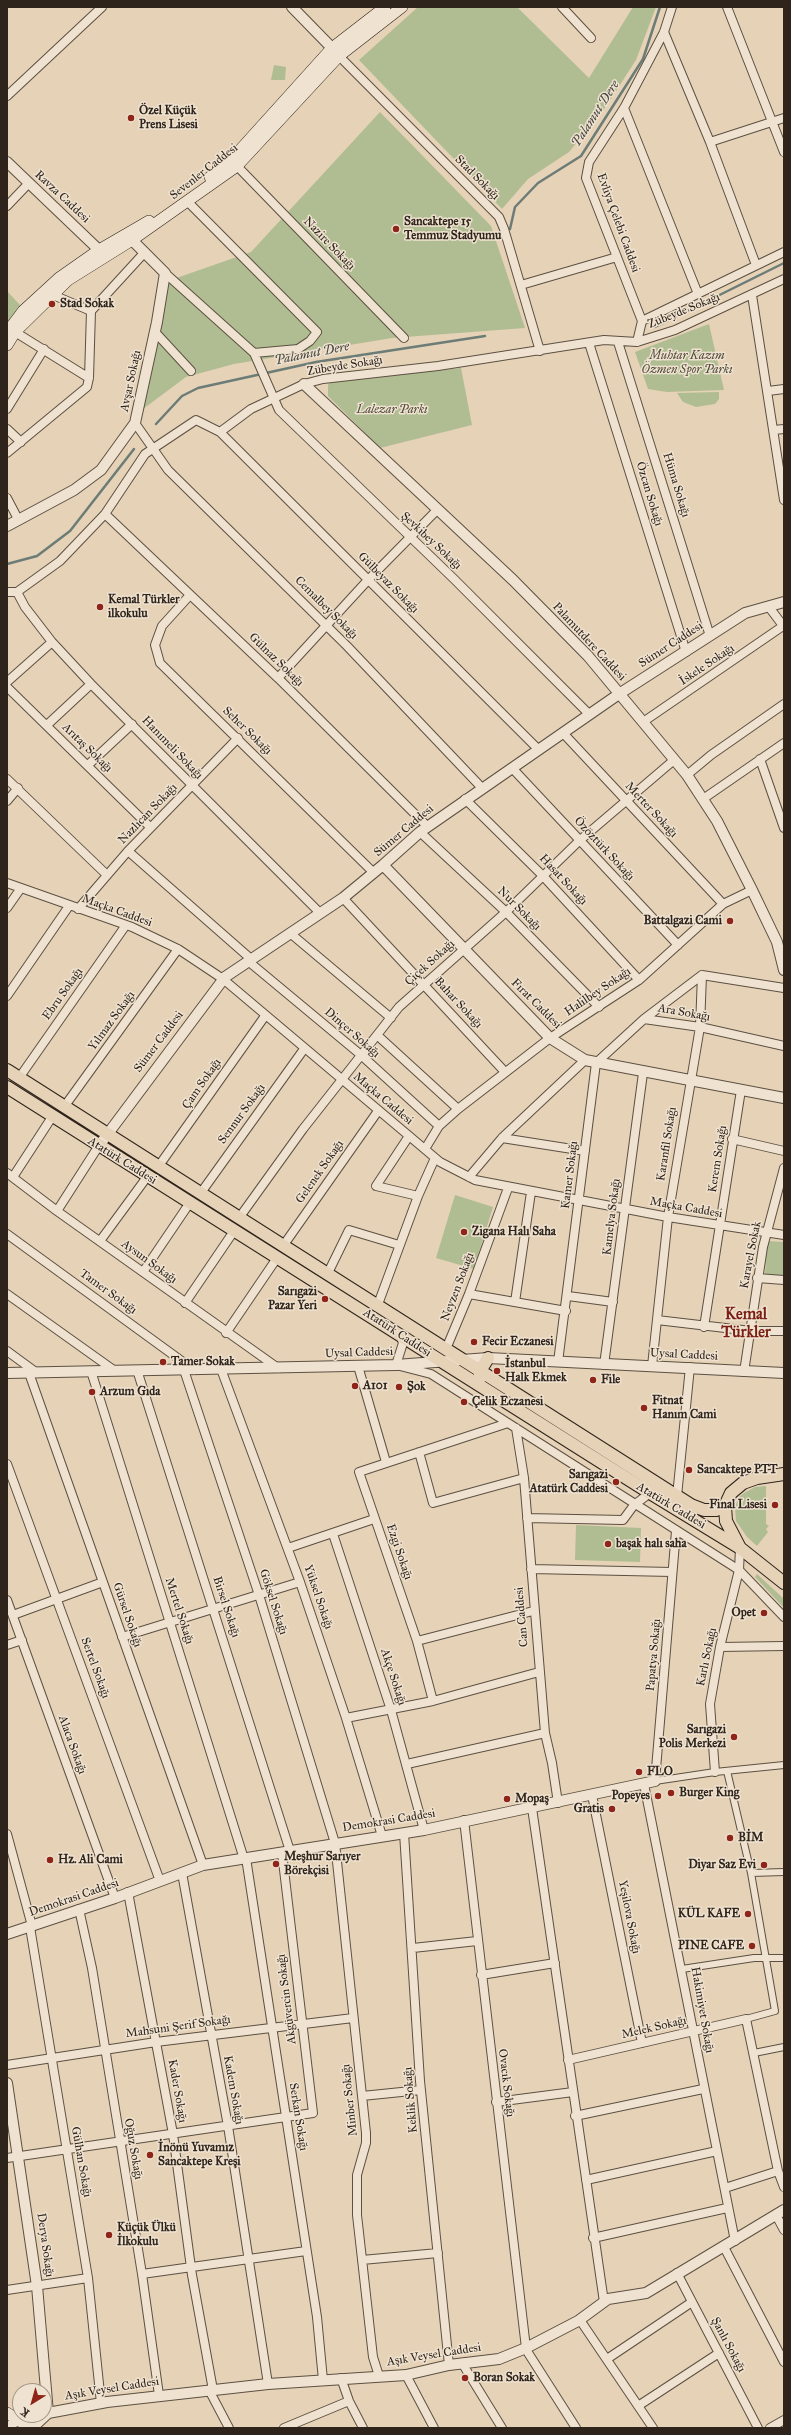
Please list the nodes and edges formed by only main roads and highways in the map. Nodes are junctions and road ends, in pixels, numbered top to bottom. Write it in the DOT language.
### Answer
graph roads {
  1 [pos="386,7"];
  2 [pos="402,7"];
  3 [pos="336,52"];
  4 [pos="102,253"];
  5 [pos="11,332"];
  6 [pos="7,345"];
  7 [pos="7,1070"];
  8 [pos="7,1087"];
  9 [pos="488,1358"];
  10 [pos="480,1371"];
  11 [pos="482,1388"];
  12 [pos="784,1474"];
  13 [pos="725,1506"];
  14 [pos="740,1548"];
  15 [pos="784,1583"];
  16 [pos="7,2413"];
  17 [pos="31,2428"];
  1 -- 3 [label="main road, Sevenler Caddesi"];
  2 -- 3 [label="main road, Sevenler Caddesi"];
  3 -- 4 [label="main road, Sevenler Caddesi"];
  3 -- 4 [label="main road, Sevenler Caddesi"];
  4 -- 5 [label="main road, Sevenler Caddesi"];
  4 -- 5 [label="main road, Sevenler Caddesi"];
  5 -- 6 [label="main road, Sevenler Caddesi"];
  7 -- 10 [label="main road, Atatürk Caddesi"];
  8 -- 11 [label="main road, Atatürk Caddesi"];
  9 -- 10 [label="main road"];
  10 -- 11 [label="main road"];
  10 -- 13 [label="main road, Atatürk Caddesi"];
  11 -- 14 [label="main road, Atatürk Caddesi"];
  12 -- 13 [label="main road"];
  13 -- 14 [label="main road"];
  14 -- 15 [label="main road, Atatürk Caddesi"];
  16 -- 17 [label="main road"];
}
